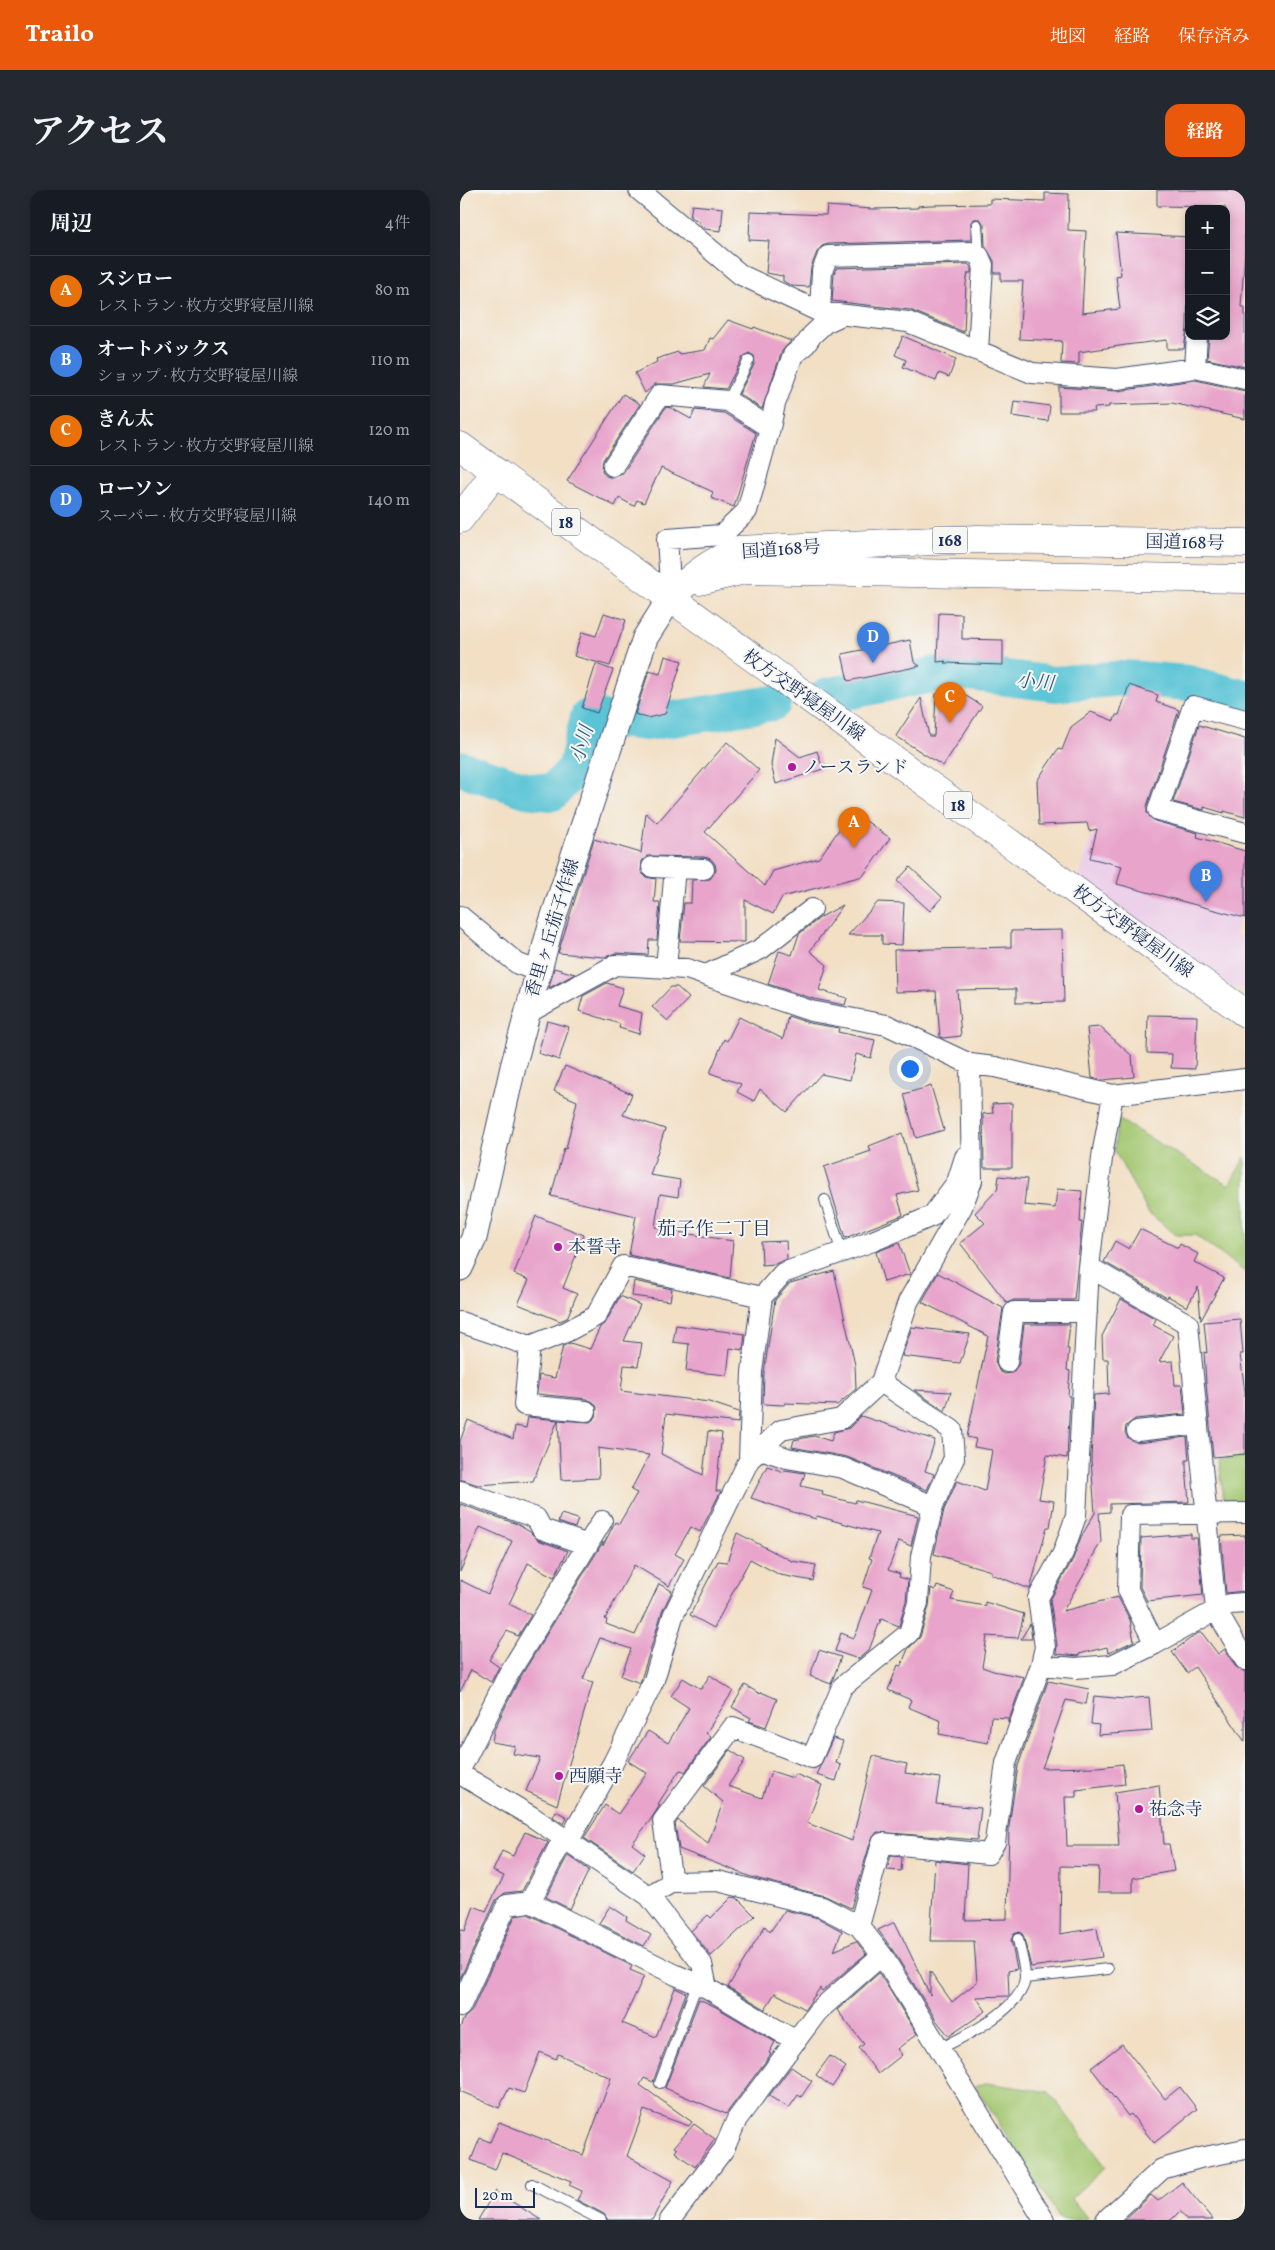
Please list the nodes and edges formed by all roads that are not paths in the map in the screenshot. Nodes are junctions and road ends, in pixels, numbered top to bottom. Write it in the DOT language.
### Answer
graph roads {
  1 [pos="639,190"];
  2 [pos="978,225"];
  3 [pos="978,256"];
  4 [pos="820,312"];
  5 [pos="842,315"];
  6 [pos="1197,340"];
  7 [pos="978,351"];
  8 [pos="749,360"];
  9 [pos="1195,368"];
  10 [pos="1245,379"];
  11 [pos="728,401"];
  12 [pos="770,428"];
  13 [pos="460,446"];
  14 [pos="613,466"];
  15 [pos="496,472"];
  16 [pos="460,503"];
  17 [pos="747,511"];
  18 [pos="460,519"];
  19 [pos="1245,544"];
  20 [pos="738,550"];
  21 [pos="1245,579"];
  22 [pos="671,597"];
  23 [pos="1245,720"];
  24 [pos="1245,833"];
  25 [pos="652,867"];
  26 [pos="675,868"];
  27 [pos="704,869"];
  28 [pos="812,909"];
  29 [pos="460,916"];
  30 [pos="666,968"];
  31 [pos="538,971"];
  32 [pos="706,975"];
  33 [pos="1245,1013"];
  34 [pos="526,1014"];
  35 [pos="970,1064"];
  36 [pos="1245,1079"];
  37 [pos="1114,1095"];
  38 [pos="970,1143"];
  39 [pos="825,1200"];
  40 [pos="842,1253"];
  41 [pos="1089,1267"];
  42 [pos="460,1268"];
  43 [pos="762,1297"];
  44 [pos="1087,1312"];
  45 [pos="460,1322"];
  46 [pos="530,1346"];
  47 [pos="1007,1362"];
  48 [pos="881,1382"];
  49 [pos="586,1411"];
  50 [pos="1198,1424"];
  51 [pos="1137,1431"];
  52 [pos="755,1454"];
  53 [pos="460,1491"];
  54 [pos="933,1506"];
  55 [pos="1245,1513"];
  56 [pos="1206,1514"];
  57 [pos="602,1521"];
  58 [pos="588,1545"];
  59 [pos="1245,1603"];
  60 [pos="1216,1610"];
  61 [pos="1155,1644"];
  62 [pos="1245,1660"];
  63 [pos="1041,1666"];
  64 [pos="460,1770"];
  65 [pos="460,1774"];
  66 [pos="566,1841"];
  67 [pos="672,1882"];
  68 [pos="649,1896"];
  69 [pos="530,1902"];
  70 [pos="859,1926"];
  71 [pos="1018,1939"];
  72 [pos="882,1955"];
  73 [pos="1108,1969"];
  74 [pos="1025,1978"];
  75 [pos="702,1986"];
  76 [pos="460,2007"];
  77 [pos="796,2041"];
  78 [pos="939,2049"];
  79 [pos="660,2083"];
  80 [pos="1245,2149"];
  81 [pos="532,2184"];
  82 [pos="602,2220"];
  83 [pos="670,2220"];
  84 [pos="1044,2220"];
  85 [pos="1106,2220"];
  1 -- 4 [label="street"];
  2 -- 3 [label="lane"];
  3 -- 4 [label="street"];
  3 -- 7 [label="street"];
  4 -- 5 [label="street"];
  5 -- 7 [label="street"];
  5 -- 12 [label="street"];
  6 -- 9 [label="street"];
  7 -- 9 [label="street"];
  8 -- 11 [label="lane"];
  9 -- 10 [label="street"];
  11 -- 12 [label="street"];
  11 -- 14 [label="street"];
  12 -- 17 [label="street"];
  13 -- 15 [label="main road, 枚方交野寝屋川線 / 18"];
  15 -- 16 [label="main road"];
  15 -- 18 [label="main road"];
  15 -- 22 [label="main road, 枚方交野寝屋川線 / 18"];
  17 -- 20 [label="street"];
  17 -- 22 [label="street"];
  19 -- 20 [label="main road, 国道168号 / 168"];
  20 -- 22 [label="main road, 国道168号 / 168"];
  21 -- 22 [label="main road, 国道168号 / 168"];
  22 -- 31 [label="street, 香里ヶ丘茄子作線"];
  22 -- 33 [label="main road, 枚方交野寝屋川線 / 18"];
  23 -- 24 [label="street"];
  25 -- 26 [label="street"];
  26 -- 27 [label="street"];
  26 -- 30 [label="street"];
  28 -- 32 [label="street"];
  29 -- 31 [label="street"];
  30 -- 32 [label="street"];
  30 -- 34 [label="street"];
  31 -- 34 [label="street, 香里ヶ丘茄子作線"];
  32 -- 35 [label="street"];
  34 -- 42 [label="street, 香里ヶ丘茄子作線"];
  35 -- 37 [label="street"];
  35 -- 38 [label="street"];
  36 -- 37 [label="street"];
  37 -- 41 [label="street"];
  38 -- 40 [label="street"];
  38 -- 48 [label="street"];
  39 -- 40 [label="lane"];
  40 -- 43 [label="street"];
  41 -- 44 [label="street"];
  41 -- 50 [label="street"];
  43 -- 46 [label="street"];
  43 -- 52 [label="street"];
  44 -- 47 [label="street"];
  44 -- 63 [label="street"];
  45 -- 46 [label="street"];
  46 -- 49 [label="street"];
  48 -- 52 [label="street"];
  48 -- 54 [label="street"];
  50 -- 51 [label="street"];
  50 -- 56 [label="street"];
  52 -- 54 [label="street"];
  52 -- 66 [label="street"];
  53 -- 58 [label="street"];
  54 -- 67 [label="street"];
  55 -- 56 [label="street"];
  56 -- 60 [label="street"];
  56 -- 61 [label="street"];
  57 -- 58 [label="street"];
  58 -- 64 [label="street"];
  59 -- 60 [label="street"];
  60 -- 61 [label="street"];
  60 -- 62 [label="street"];
  61 -- 63 [label="street"];
  63 -- 70 [label="street"];
  65 -- 66 [label="street"];
  66 -- 68 [label="street"];
  66 -- 69 [label="street"];
  67 -- 68 [label="street"];
  67 -- 70 [label="street"];
  68 -- 75 [label="street"];
  69 -- 75 [label="street"];
  69 -- 76 [label="street"];
  70 -- 72 [label="street"];
  71 -- 74 [label="lane"];
  72 -- 77 [label="street"];
  72 -- 78 [label="street"];
  73 -- 74 [label="lane"];
  74 -- 78 [label="lane"];
  75 -- 77 [label="street"];
  75 -- 79 [label="lane"];
  77 -- 83 [label="street"];
  78 -- 84 [label="street"];
  80 -- 85 [label="street"];
  81 -- 82 [label="lane"];
}
